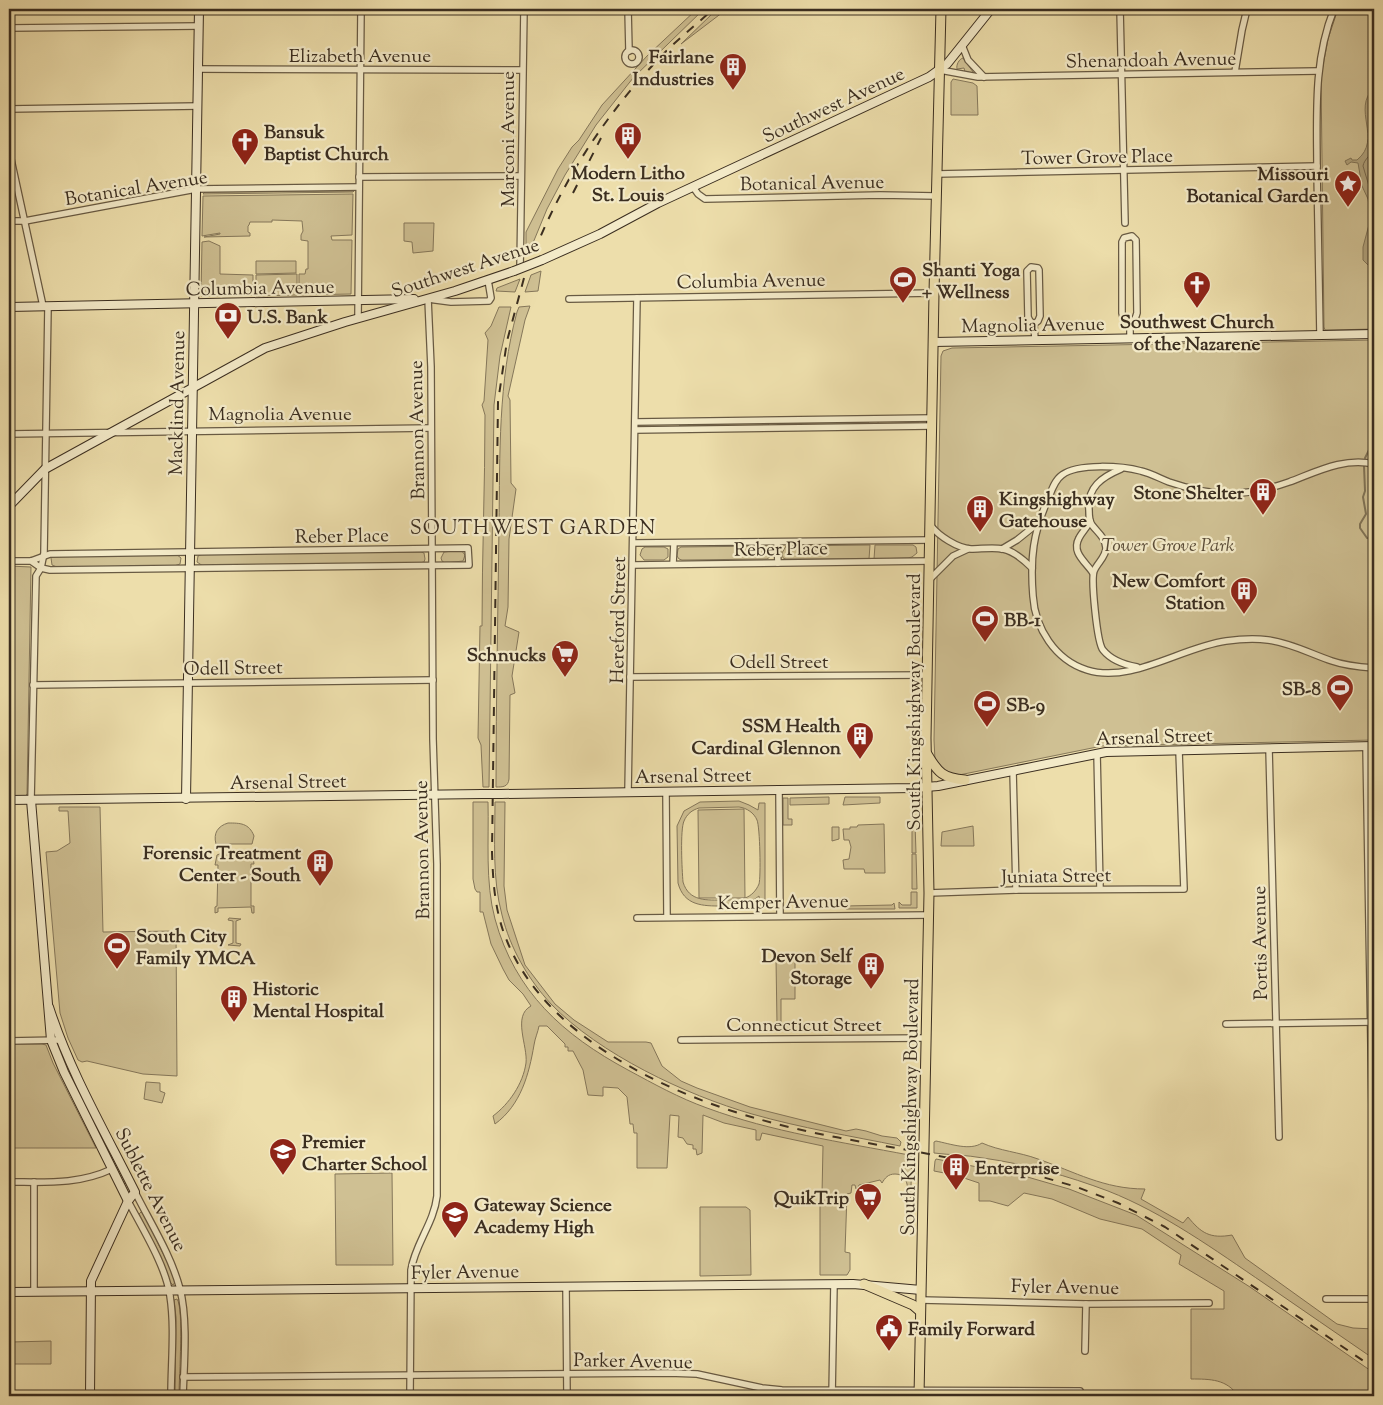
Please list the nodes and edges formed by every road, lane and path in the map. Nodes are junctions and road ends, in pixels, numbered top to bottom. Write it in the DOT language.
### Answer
graph roads {
  1 [pos="199,9"];
  2 [pos="362,9"];
  3 [pos="524,9"];
  4 [pos="633,9"];
  5 [pos="941,9"];
  6 [pos="991,9"];
  7 [pos="1120,9"];
  8 [pos="1247,9"];
  9 [pos="1334,9"];
  10 [pos="628,12"];
  11 [pos="199,26"];
  12 [pos="9,28"];
  13 [pos="962,45"];
  14 [pos="628,52"];
  15 [pos="198,69"];
  16 [pos="361,70"];
  17 [pos="522,70"];
  18 [pos="940,70"];
  19 [pos="1318,71"];
  20 [pos="1235,72"];
  21 [pos="1122,74"];
  22 [pos="984,77"];
  23 [pos="198,106"];
  24 [pos="9,108"];
  25 [pos="9,150"];
  26 [pos="1317,166"];
  27 [pos="1124,170"];
  28 [pos="937,174"];
  29 [pos="520,176"];
  30 [pos="359,177"];
  31 [pos="359,187"];
  32 [pos="693,187"];
  33 [pos="196,189"];
  34 [pos="936,196"];
  35 [pos="9,221"];
  36 [pos="25,221"];
  37 [pos="1125,223"];
  38 [pos="517,270"];
  39 [pos="488,280"];
  40 [pos="934,294"];
  41 [pos="569,298"];
  42 [pos="638,298"];
  43 [pos="428,299"];
  44 [pos="358,301"];
  45 [pos="194,304"];
  46 [pos="9,307"];
  47 [pos="45,307"];
  48 [pos="358,318"];
  49 [pos="1130,323"];
  50 [pos="1034,324"];
  51 [pos="1374,334"];
  52 [pos="1320,335"];
  53 [pos="1130,338"];
  54 [pos="1035,340"];
  55 [pos="933,342"];
  56 [pos="193,388"];
  57 [pos="773,420"];
  58 [pos="635,422"];
  59 [pos="932,422"];
  60 [pos="431,428"];
  61 [pos="773,428"];
  62 [pos="192,430"];
  63 [pos="635,430"];
  64 [pos="112,432"];
  65 [pos="45,433"];
  66 [pos="9,434"];
  67 [pos="1374,464"];
  68 [pos="1123,468"];
  69 [pos="45,469"];
  70 [pos="9,506"];
  71 [pos="1090,521"];
  72 [pos="1037,523"];
  73 [pos="930,526"];
  74 [pos="930,540"];
  75 [pos="777,542"];
  76 [pos="633,543"];
  77 [pos="674,543"];
  78 [pos="968,548"];
  79 [pos="432,549"];
  80 [pos="1002,549"];
  81 [pos="190,552"];
  82 [pos="44,555"];
  83 [pos="9,561"];
  84 [pos="32,561"];
  85 [pos="930,561"];
  86 [pos="778,563"];
  87 [pos="673,564"];
  88 [pos="632,565"];
  89 [pos="432,566"];
  90 [pos="41,568"];
  91 [pos="1032,568"];
  92 [pos="190,569"];
  93 [pos="1093,573"];
  94 [pos="929,580"];
  95 [pos="1139,668"];
  96 [pos="1374,668"];
  97 [pos="928,675"];
  98 [pos="630,677"];
  99 [pos="433,680"];
  100 [pos="188,683"];
  101 [pos="33,685"];
  102 [pos="1374,746"];
  103 [pos="1366,747"];
  104 [pos="1269,749"];
  105 [pos="1179,751"];
  106 [pos="926,753"];
  107 [pos="1096,753"];
  108 [pos="1013,771"];
  109 [pos="965,780"];
  110 [pos="927,787"];
  111 [pos="779,791"];
  112 [pos="628,792"];
  113 [pos="666,792"];
  114 [pos="436,795"];
  115 [pos="186,799"];
  116 [pos="9,800"];
  117 [pos="31,800"];
  118 [pos="1367,841"];
  119 [pos="1374,841"];
  120 [pos="1100,889"];
  121 [pos="1016,890"];
  122 [pos="929,894"];
  123 [pos="929,915"];
  124 [pos="780,916"];
  125 [pos="667,917"];
  126 [pos="637,918"];
  127 [pos="1372,940"];
  128 [pos="49,1007"];
  129 [pos="1372,1022"];
  130 [pos="1226,1024"];
  131 [pos="1276,1024"];
  132 [pos="927,1038"];
  133 [pos="51,1040"];
  134 [pos="60,1040"];
  135 [pos="681,1040"];
  136 [pos="9,1041"];
  137 [pos="1373,1106"];
  138 [pos="1279,1137"];
  139 [pos="112,1169"];
  140 [pos="9,1182"];
  141 [pos="34,1182"];
  142 [pos="135,1192"];
  143 [pos="128,1200"];
  144 [pos="1374,1223"];
  145 [pos="834,1284"];
  146 [pos="864,1284"];
  147 [pos="566,1286"];
  148 [pos="410,1288"];
  149 [pos="169,1290"];
  150 [pos="180,1290"];
  151 [pos="920,1290"];
  152 [pos="90,1291"];
  153 [pos="9,1292"];
  154 [pos="34,1292"];
  155 [pos="1326,1299"];
  156 [pos="1374,1299"];
  157 [pos="921,1300"];
  158 [pos="1209,1303"];
  159 [pos="1086,1304"];
  160 [pos="920,1311"];
  161 [pos="1085,1351"];
  162 [pos="566,1374"];
  163 [pos="410,1375"];
  164 [pos="183,1377"];
  165 [pos="1080,1391"];
  166 [pos="832,1394"];
  167 [pos="919,1394"];
  168 [pos="90,1396"];
  169 [pos="171,1396"];
  170 [pos="183,1396"];
  171 [pos="410,1396"];
  172 [pos="567,1396"];
  1 -- 11 [label="street, Macklind Avenue"];
  2 -- 16 [label="street"];
  3 -- 17 [label="street, Marconi Avenue"];
  4 -- 10 [label="street"];
  5 -- 18 [label="main road, South Kingshighway Boulevard"];
  6 -- 13 [label="street, Southwest Avenue"];
  7 -- 21 [label="street"];
  8 -- 20 [label="street"];
  9 -- 19 [label="street"];
  10 -- 14 [label="street"];
  11 -- 12 [label="street"];
  11 -- 15 [label="street, Macklind Avenue"];
  13 -- 18 [label="street, Southwest Avenue"];
  13 -- 22 [label="street"];
  15 -- 16 [label="street, Elizabeth Avenue"];
  15 -- 23 [label="street, Macklind Avenue"];
  16 -- 17 [label="street, Elizabeth Avenue"];
  16 -- 30 [label="street"];
  17 -- 29 [label="street, Marconi Avenue"];
  18 -- 22 [label="street, Shenandoah Avenue"];
  18 -- 28 [label="main road, South Kingshighway Boulevard"];
  18 -- 32 [label="street, Southwest Avenue"];
  19 -- 20 [label="street, Shenandoah Avenue"];
  19 -- 26 [label="street"];
  20 -- 21 [label="street, Shenandoah Avenue"];
  21 -- 22 [label="street, Shenandoah Avenue"];
  21 -- 27 [label="street"];
  23 -- 24 [label="street"];
  23 -- 33 [label="street, Macklind Avenue"];
  25 -- 36 [label="street, Sublette Avenue"];
  26 -- 27 [label="street, Tower Grove Place"];
  26 -- 52 [label="street"];
  27 -- 28 [label="street, Tower Grove Place"];
  27 -- 37 [label="street"];
  28 -- 34 [label="main road, South Kingshighway Boulevard"];
  29 -- 30 [label="street"];
  29 -- 38 [label="street, Marconi Avenue"];
  30 -- 31 [label="street"];
  31 -- 33 [label="street, Botanical Avenue"];
  31 -- 44 [label="street"];
  32 -- 34 [label="street, Botanical Avenue"];
  32 -- 38 [label="street, Southwest Avenue, bridge"];
  33 -- 36 [label="street, Botanical Avenue"];
  33 -- 45 [label="street, Macklind Avenue"];
  34 -- 40 [label="main road, South Kingshighway Boulevard"];
  35 -- 36 [label="street, Botanical Avenue"];
  36 -- 47 [label="street, Sublette Avenue"];
  38 -- 39 [label="street, Southwest Avenue"];
  39 -- 43 [label="street, Southwest Avenue"];
  39 -- 43 [label="street, Columbia Avenue"];
  40 -- 42 [label="street, Columbia Avenue"];
  40 -- 55 [label="main road, South Kingshighway Boulevard"];
  41 -- 42 [label="street, Columbia Avenue"];
  42 -- 58 [label="street, Hereford Street"];
  43 -- 44 [label="street, Columbia Avenue"];
  43 -- 48 [label="street, Southwest Avenue"];
  43 -- 60 [label="street, Brannon Avenue"];
  44 -- 45 [label="street, Columbia Avenue"];
  44 -- 48 [label="street"];
  45 -- 47 [label="street, Columbia Avenue"];
  45 -- 56 [label="street, Macklind Avenue"];
  46 -- 47 [label="street, Columbia Avenue"];
  47 -- 65 [label="street, Sublette Avenue"];
  48 -- 56 [label="street, Southwest Avenue"];
  49 -- 49 [label="street"];
  49 -- 53 [label="street"];
  50 -- 50 [label="street"];
  50 -- 54 [label="street"];
  51 -- 52 [label="street, Magnolia Avenue"];
  52 -- 53 [label="street, Magnolia Avenue"];
  53 -- 54 [label="street, Magnolia Avenue"];
  54 -- 55 [label="street, Magnolia Avenue"];
  55 -- 59 [label="main road, South Kingshighway Boulevard"];
  56 -- 62 [label="street, Macklind Avenue"];
  56 -- 64 [label="street, Southwest Avenue"];
  57 -- 58 [label="street"];
  57 -- 59 [label="street"];
  57 -- 61 [label="street"];
  58 -- 63 [label="street, Hereford Street"];
  59 -- 61 [label="street"];
  59 -- 73 [label="main road, South Kingshighway Boulevard"];
  60 -- 62 [label="street, Magnolia Avenue"];
  60 -- 79 [label="street, Brannon Avenue"];
  61 -- 63 [label="street"];
  62 -- 64 [label="street, Magnolia Avenue"];
  62 -- 81 [label="street, Macklind Avenue"];
  63 -- 76 [label="street, Hereford Street"];
  64 -- 65 [label="street, Magnolia Avenue"];
  64 -- 69 [label="street, Southwest Avenue"];
  65 -- 66 [label="street, Magnolia Avenue"];
  65 -- 69 [label="street, Sublette Avenue"];
  67 -- 68 [label="street"];
  68 -- 71 [label="street"];
  68 -- 72 [label="street"];
  69 -- 70 [label="street, Southwest Avenue"];
  69 -- 82 [label="street, Sublette Avenue"];
  71 -- 93 [label="street"];
  71 -- 93 [label="street"];
  72 -- 80 [label="street"];
  72 -- 91 [label="street"];
  73 -- 74 [label="main road, South Kingshighway Boulevard"];
  73 -- 78 [label="street"];
  74 -- 75 [label="street, Reber Place"];
  74 -- 85 [label="main road, South Kingshighway Boulevard"];
  75 -- 77 [label="street, Reber Place"];
  75 -- 86 [label="street"];
  76 -- 77 [label="street, Reber Place"];
  76 -- 88 [label="street, Hereford Street"];
  77 -- 87 [label="street"];
  78 -- 80 [label="street"];
  78 -- 94 [label="street"];
  79 -- 81 [label="street, Reber Place"];
  79 -- 89 [label="street, Brannon Avenue"];
  79 -- 89 [label="street, Reber Place"];
  80 -- 91 [label="street"];
  81 -- 82 [label="street, Reber Place"];
  81 -- 92 [label="street, Macklind Avenue"];
  82 -- 84 [label="street, Reber Place"];
  82 -- 90 [label="street, Sublette Avenue"];
  83 -- 84 [label="street, Reber Place"];
  84 -- 90 [label="street"];
  85 -- 86 [label="street, Reber Place"];
  85 -- 94 [label="main road, South Kingshighway Boulevard"];
  86 -- 87 [label="street, Reber Place"];
  87 -- 88 [label="street, Reber Place"];
  88 -- 98 [label="street, Hereford Street"];
  89 -- 92 [label="street, Reber Place"];
  89 -- 99 [label="street, Brannon Avenue"];
  90 -- 92 [label="street, Reber Place"];
  90 -- 101 [label="street, Sublette Avenue"];
  91 -- 95 [label="street"];
  92 -- 100 [label="street, Macklind Avenue"];
  93 -- 95 [label="street"];
  94 -- 97 [label="main road, South Kingshighway Boulevard"];
  95 -- 96 [label="street"];
  97 -- 98 [label="street, Odell Street"];
  97 -- 106 [label="main road, South Kingshighway Boulevard"];
  98 -- 112 [label="street, Hereford Street"];
  99 -- 100 [label="street, Odell Street"];
  99 -- 114 [label="street, Brannon Avenue"];
  100 -- 101 [label="street, Odell Street"];
  100 -- 115 [label="street, Macklind Avenue"];
  101 -- 117 [label="street, Sublette Avenue"];
  102 -- 103 [label="street, Arsenal Street"];
  103 -- 104 [label="street, Arsenal Street"];
  103 -- 118 [label="street"];
  104 -- 105 [label="street, Arsenal Street"];
  104 -- 131 [label="street, Portis Avenue"];
  105 -- 107 [label="street, Arsenal Street"];
  105 -- 120 [label="street, Juniata Street"];
  106 -- 109 [label="main road"];
  106 -- 110 [label="main road, South Kingshighway Boulevard"];
  107 -- 108 [label="street, Arsenal Street"];
  107 -- 120 [label="street"];
  108 -- 109 [label="street, Arsenal Street"];
  108 -- 121 [label="street"];
  109 -- 110 [label="street, Arsenal Street"];
  110 -- 111 [label="street, Arsenal Street"];
  110 -- 122 [label="main road, South Kingshighway Boulevard"];
  111 -- 113 [label="street, Arsenal Street"];
  111 -- 124 [label="street"];
  112 -- 113 [label="street, Arsenal Street"];
  112 -- 114 [label="street, Arsenal Street, bridge"];
  113 -- 125 [label="street"];
  114 -- 115 [label="street, Arsenal Street"];
  114 -- 148 [label="street, Brannon Avenue"];
  115 -- 117 [label="street, Arsenal Street"];
  116 -- 117 [label="street, Arsenal Street"];
  117 -- 128 [label="street, Sublette Avenue"];
  118 -- 119 [label="street"];
  118 -- 127 [label="street"];
  120 -- 121 [label="street, Juniata Street"];
  121 -- 122 [label="street, Juniata Street"];
  122 -- 123 [label="main road, South Kingshighway Boulevard"];
  123 -- 124 [label="street, Kemper Avenue"];
  123 -- 132 [label="main road, South Kingshighway Boulevard"];
  124 -- 125 [label="street, Kemper Avenue"];
  125 -- 126 [label="street, Kemper Avenue"];
  127 -- 129 [label="street"];
  128 -- 133 [label="street, Sublette Avenue"];
  128 -- 134 [label="street, Sublette Avenue"];
  129 -- 131 [label="street"];
  129 -- 137 [label="street"];
  130 -- 131 [label="street"];
  131 -- 138 [label="street, Portis Avenue"];
  132 -- 135 [label="street, Connecticut Street"];
  132 -- 151 [label="main road, South Kingshighway Boulevard"];
  133 -- 134 [label="street"];
  133 -- 136 [label="street"];
  133 -- 139 [label="street, Sublette Avenue"];
  134 -- 142 [label="street, Sublette Avenue"];
  137 -- 144 [label="street"];
  139 -- 141 [label="street"];
  139 -- 143 [label="street, Sublette Avenue"];
  140 -- 141 [label="street"];
  141 -- 154 [label="street"];
  142 -- 143 [label="street"];
  142 -- 150 [label="street, Sublette Avenue"];
  143 -- 149 [label="street, Sublette Avenue"];
  143 -- 152 [label="street"];
  145 -- 146 [label="street, Fyler Avenue"];
  145 -- 147 [label="street, Fyler Avenue"];
  145 -- 166 [label="street"];
  146 -- 151 [label="street, Fyler Avenue"];
  146 -- 160 [label="main road"];
  147 -- 148 [label="street, Fyler Avenue"];
  147 -- 162 [label="street"];
  148 -- 150 [label="street, Fyler Avenue"];
  148 -- 163 [label="street, Brannon Avenue"];
  149 -- 150 [label="street, Fyler Avenue"];
  149 -- 152 [label="street, Fyler Avenue"];
  149 -- 169 [label="street, Sublette Avenue"];
  150 -- 164 [label="street, Sublette Avenue"];
  151 -- 157 [label="main road, South Kingshighway Boulevard"];
  152 -- 154 [label="street, Fyler Avenue"];
  152 -- 168 [label="street"];
  153 -- 154 [label="street, Fyler Avenue"];
  155 -- 156 [label="street"];
  157 -- 159 [label="street, Fyler Avenue"];
  157 -- 160 [label="main road, South Kingshighway Boulevard"];
  158 -- 159 [label="street, Fyler Avenue"];
  159 -- 161 [label="street"];
  160 -- 167 [label="main road, South Kingshighway Boulevard"];
  162 -- 163 [label="street, Parker Avenue"];
  162 -- 166 [label="street, Parker Avenue"];
  162 -- 172 [label="street"];
  163 -- 164 [label="street, Parker Avenue"];
  163 -- 171 [label="street, Brannon Avenue"];
  164 -- 170 [label="street, Sublette Avenue"];
  165 -- 167 [label="street, Parker Avenue"];
  166 -- 167 [label="street, Parker Avenue"];
}
